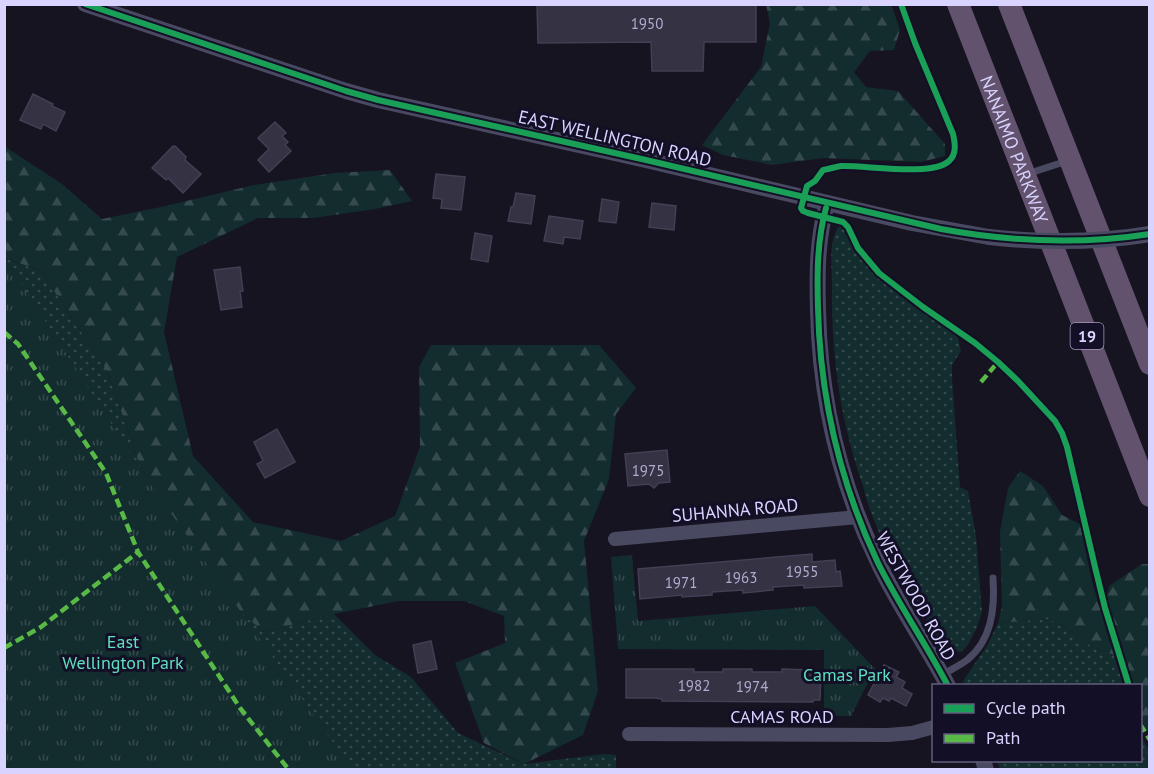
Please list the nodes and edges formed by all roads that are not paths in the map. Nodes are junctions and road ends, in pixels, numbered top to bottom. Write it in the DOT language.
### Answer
graph roads {
  1 [pos="85,4"];
  2 [pos="958,4"];
  3 [pos="1009,4"];
  4 [pos="1070,160"];
  5 [pos="1024,175"];
  6 [pos="827,202"];
  7 [pos="1149,234"];
  8 [pos="1149,364"];
  9 [pos="1149,496"];
  10 [pos="858,517"];
  11 [pos="615,539"];
  12 [pos="993,578"];
  13 [pos="945,680"];
  14 [pos="932,727"];
  15 [pos="628,734"];
  1 -- 6 [label="street, EAST WELLINGTON ROAD"];
  2 -- 5 [label="highway, NANAIMO PARKWAY / 19"];
  3 -- 4 [label="highway"];
  4 -- 5 [label="lane"];
  4 -- 8 [label="highway"];
  5 -- 9 [label="highway, NANAIMO PARKWAY / 19"];
  6 -- 7 [label="street, EAST WELLINGTON ROAD, bridge"];
  6 -- 10 [label="street, WESTWOOD ROAD"];
  10 -- 11 [label="street, SUHANNA ROAD"];
  10 -- 13 [label="street, WESTWOOD ROAD"];
  12 -- 13 [label="lane"];
  14 -- 15 [label="street, CAMAS ROAD"];
}
